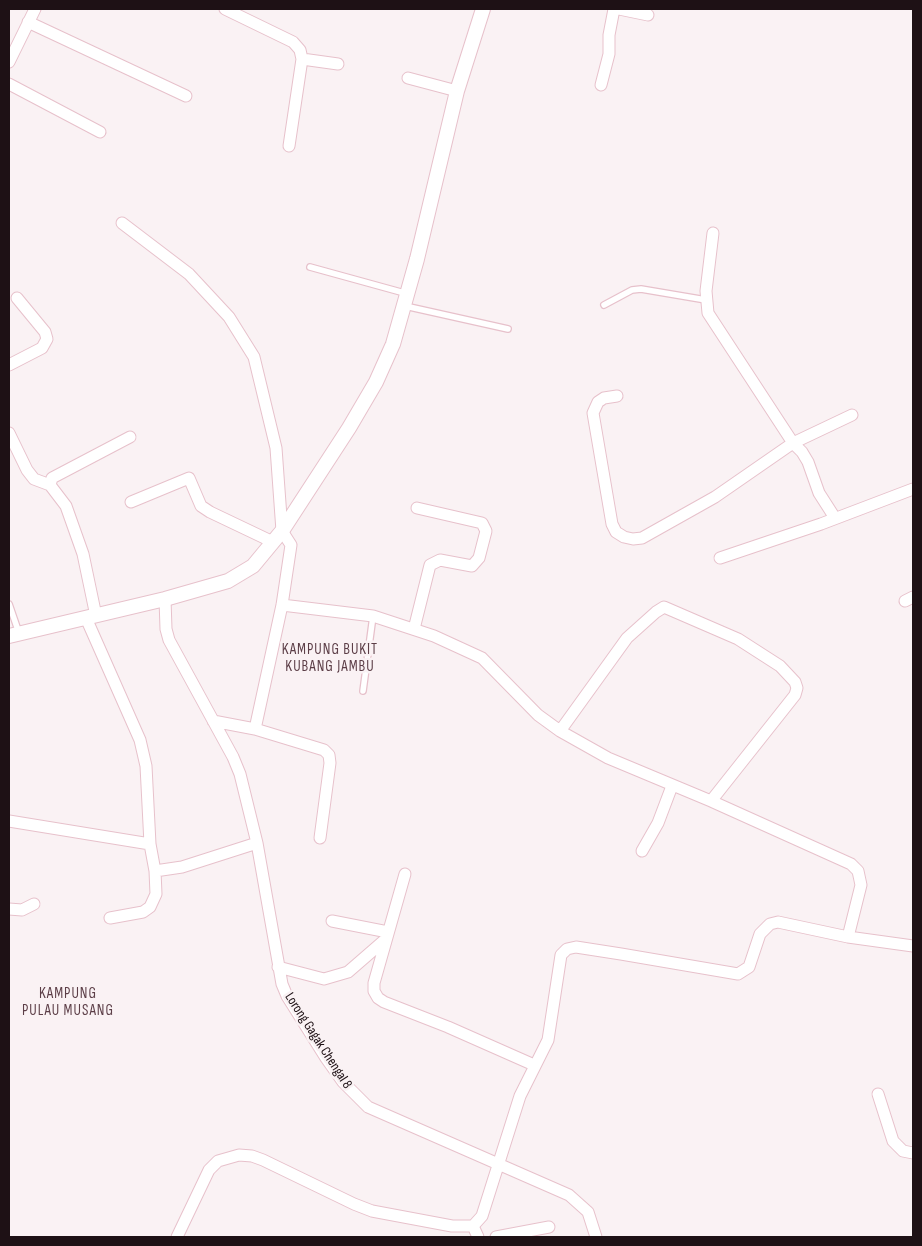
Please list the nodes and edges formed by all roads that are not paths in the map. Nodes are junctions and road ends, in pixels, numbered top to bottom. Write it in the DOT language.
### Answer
graph roads {
  1 [pos="35,9"];
  2 [pos="225,9"];
  3 [pos="483,9"];
  4 [pos="614,9"];
  5 [pos="619,9"];
  6 [pos="648,15"];
  7 [pos="28,22"];
  8 [pos="302,59"];
  9 [pos="9,62"];
  10 [pos="338,64"];
  11 [pos="408,78"];
  12 [pos="9,84"];
  13 [pos="601,85"];
  14 [pos="457,91"];
  15 [pos="186,96"];
  16 [pos="100,132"];
  17 [pos="289,146"];
  18 [pos="122,224"];
  19 [pos="713,234"];
  20 [pos="310,267"];
  21 [pos="17,298"];
  22 [pos="406,300"];
  23 [pos="706,300"];
  24 [pos="604,305"];
  25 [pos="508,329"];
  26 [pos="9,365"];
  27 [pos="617,396"];
  28 [pos="852,415"];
  29 [pos="9,433"];
  30 [pos="130,437"];
  31 [pos="793,443"];
  32 [pos="50,485"];
  33 [pos="913,489"];
  34 [pos="131,502"];
  35 [pos="417,508"];
  36 [pos="835,518"];
  37 [pos="278,537"];
  38 [pos="720,558"];
  39 [pos="165,599"];
  40 [pos="9,604"];
  41 [pos="282,605"];
  42 [pos="374,616"];
  43 [pos="91,617"];
  44 [pos="414,630"];
  45 [pos="14,635"];
  46 [pos="363,691"];
  47 [pos="214,721"];
  48 [pos="255,729"];
  49 [pos="560,731"];
  50 [pos="672,786"];
  51 [pos="711,801"];
  52 [pos="9,821"];
  53 [pos="320,838"];
  54 [pos="257,843"];
  55 [pos="150,844"];
  56 [pos="642,851"];
  57 [pos="155,871"];
  58 [pos="405,874"];
  59 [pos="34,904"];
  60 [pos="9,909"];
  61 [pos="110,918"];
  62 [pos="332,921"];
  63 [pos="387,936"];
  64 [pos="848,937"];
  65 [pos="913,946"];
  66 [pos="278,967"];
  67 [pos="534,1065"];
  68 [pos="878,1094"];
  69 [pos="913,1153"];
  70 [pos="495,1170"];
  71 [pos="473,1226"];
  72 [pos="549,1227"];
  73 [pos="177,1237"];
  74 [pos="478,1237"];
  75 [pos="496,1237"];
  76 [pos="596,1237"];
  1 -- 7 [label="street"];
  2 -- 8 [label="street"];
  3 -- 14 [label="street"];
  4 -- 13 [label="street"];
  5 -- 6 [label="street"];
  7 -- 9 [label="street"];
  7 -- 15 [label="street"];
  8 -- 10 [label="street"];
  8 -- 17 [label="street"];
  11 -- 14 [label="street"];
  12 -- 16 [label="street"];
  14 -- 22 [label="street"];
  18 -- 37 [label="street"];
  19 -- 23 [label="street"];
  20 -- 22 [label="lane"];
  21 -- 26 [label="street"];
  22 -- 25 [label="lane"];
  22 -- 37 [label="street"];
  23 -- 24 [label="lane"];
  23 -- 31 [label="street"];
  27 -- 31 [label="street"];
  28 -- 31 [label="street"];
  29 -- 32 [label="street"];
  30 -- 32 [label="street"];
  31 -- 36 [label="street"];
  32 -- 43 [label="street"];
  33 -- 36 [label="street"];
  34 -- 37 [label="street"];
  35 -- 44 [label="street"];
  36 -- 38 [label="street"];
  37 -- 39 [label="street"];
  37 -- 41 [label="street"];
  39 -- 43 [label="street"];
  39 -- 47 [label="street, Lorong Gagak Chengal 8"];
  40 -- 45 [label="lane"];
  41 -- 42 [label="street"];
  41 -- 48 [label="street"];
  42 -- 44 [label="street"];
  42 -- 46 [label="lane"];
  43 -- 45 [label="street"];
  43 -- 55 [label="street"];
  44 -- 49 [label="street"];
  47 -- 48 [label="street"];
  47 -- 54 [label="street, Lorong Gagak Chengal 8"];
  48 -- 53 [label="street"];
  49 -- 50 [label="street"];
  49 -- 51 [label="street"];
  50 -- 51 [label="street"];
  50 -- 56 [label="street"];
  51 -- 64 [label="street"];
  52 -- 55 [label="street"];
  54 -- 57 [label="street"];
  54 -- 66 [label="street, Lorong Gagak Chengal 8"];
  55 -- 57 [label="street"];
  57 -- 61 [label="street"];
  58 -- 63 [label="street"];
  59 -- 60 [label="street"];
  62 -- 63 [label="street"];
  63 -- 66 [label="street"];
  63 -- 67 [label="street"];
  64 -- 65 [label="street"];
  64 -- 67 [label="street"];
  66 -- 70 [label="street, Lorong Gagak Chengal 8"];
  67 -- 70 [label="street"];
  68 -- 69 [label="street"];
  70 -- 71 [label="street"];
  70 -- 76 [label="street, Lorong Gagak Chengal 8"];
  71 -- 73 [label="street"];
  71 -- 74 [label="street"];
  72 -- 75 [label="street"];
}
